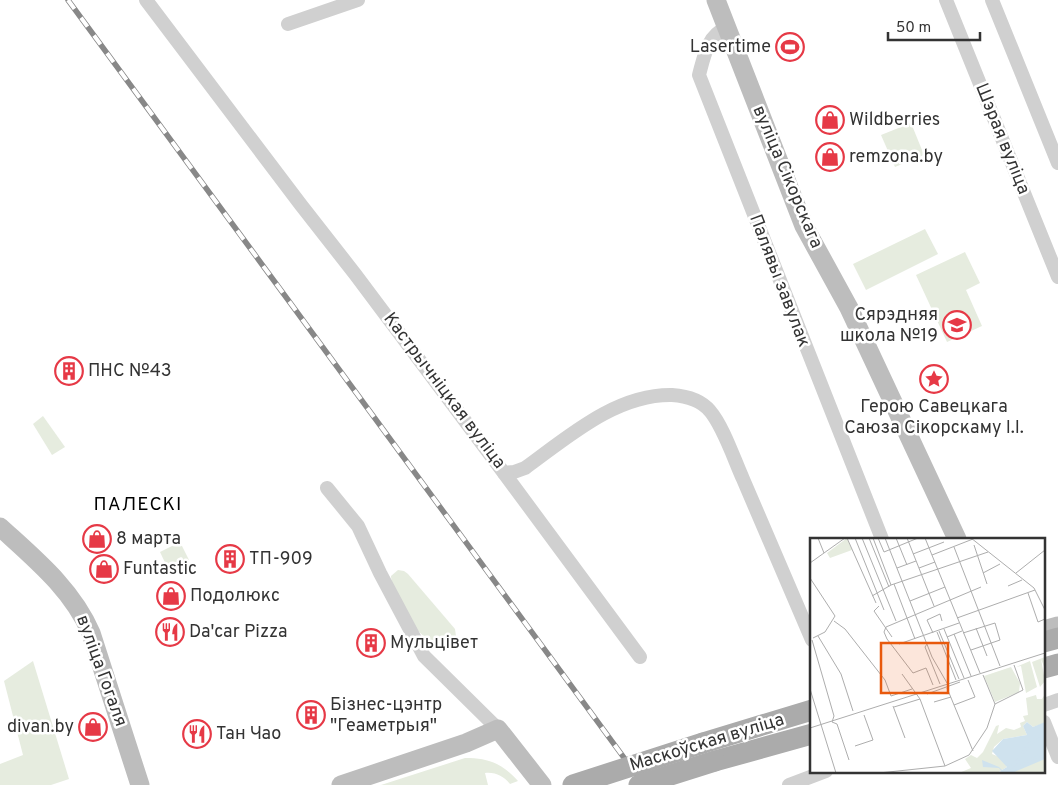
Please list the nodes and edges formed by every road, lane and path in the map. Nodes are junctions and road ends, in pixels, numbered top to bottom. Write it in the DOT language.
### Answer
graph roads {
  1 [pos="146,0"];
  2 [pos="358,0"];
  3 [pos="716,0"];
  4 [pos="946,0"];
  5 [pos="992,0"];
  6 [pos="288,24"];
  7 [pos="726,28"];
  8 [pos="1058,164"];
  9 [pos="1058,277"];
  10 [pos="504,474"];
  11 [pos="327,488"];
  12 [pos="0,528"];
  13 [pos="882,538"];
  14 [pos="957,538"];
  15 [pos="810,635"];
  16 [pos="640,657"];
  17 [pos="1058,700"];
  18 [pos="1046,704"];
  19 [pos="810,711"];
  20 [pos="1046,727"];
  21 [pos="498,729"];
  22 [pos="810,735"];
  23 [pos="1058,757"];
  24 [pos="823,772"];
  25 [pos="140,785"];
  26 [pos="341,785"];
  27 [pos="542,785"];
  28 [pos="574,785"];
  29 [pos="639,785"];
  30 [pos="789,785"];
  1 -- 10 [label="street, Кастрычніцкая вуліца"];
  2 -- 6 [label="street"];
  3 -- 7 [label="street, вуліца Сікорскага"];
  4 -- 9 [label="street, Шэрая вуліца"];
  5 -- 8 [label="street"];
  7 -- 13 [label="street, Палявы завулак"];
  7 -- 14 [label="street, вуліца Сікорскага"];
  10 -- 15 [label="street, Кастрычніцкая вуліца"];
  10 -- 16 [label="street"];
  11 -- 21 [label="street"];
  12 -- 25 [label="street, вуліца Гогаля"];
  17 -- 18 [label="street"];
  19 -- 28 [label="main road, Маскоўская вуліца, bridge"];
  20 -- 23 [label="street"];
  21 -- 26 [label="street"];
  21 -- 27 [label="street"];
  22 -- 29 [label="main road, Маскоўская вуліца, bridge"];
  24 -- 30 [label="street"];
}
